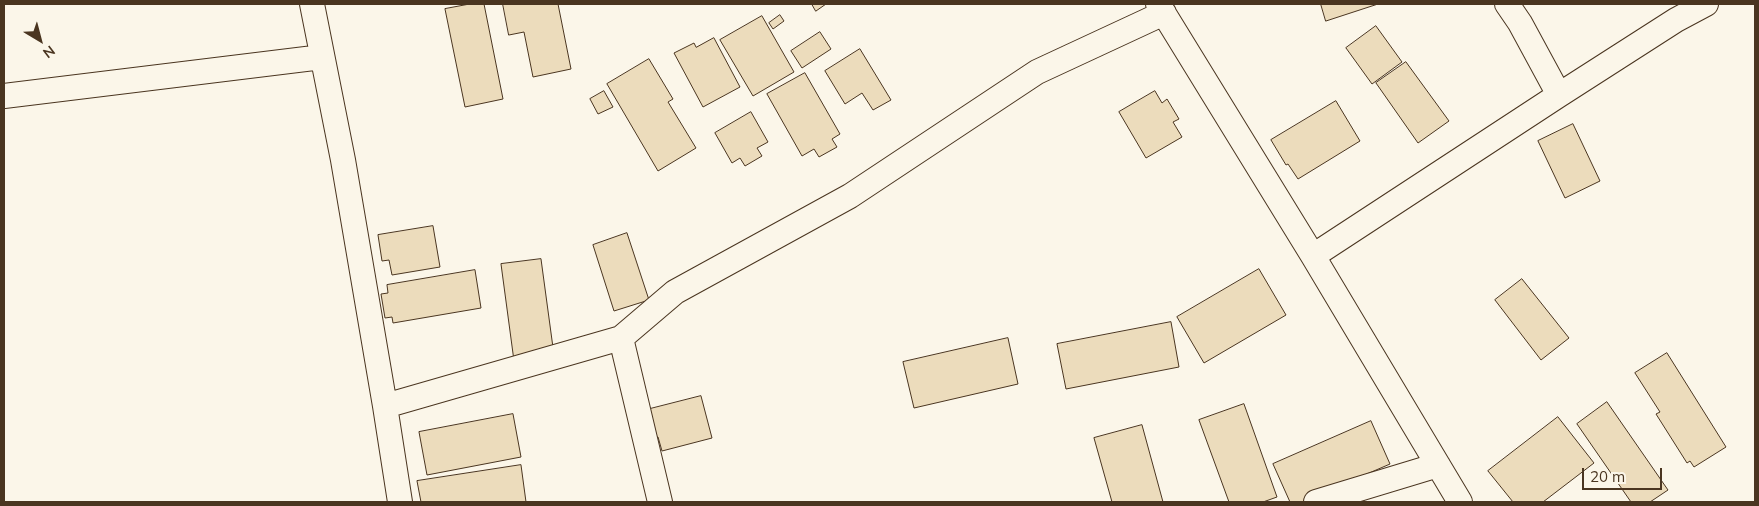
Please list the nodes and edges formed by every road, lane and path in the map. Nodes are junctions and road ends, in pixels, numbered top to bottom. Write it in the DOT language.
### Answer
graph roads {
  1 [pos="312,4"];
  2 [pos="1507,4"];
  3 [pos="1706,4"];
  4 [pos="1161,8"];
  5 [pos="322,57"];
  6 [pos="1559,95"];
  7 [pos="4,96"];
  8 [pos="1313,256"];
  9 [pos="621,338"];
  10 [pos="385,406"];
  11 [pos="1438,465"];
  12 [pos="400,502"];
  13 [pos="660,502"];
  14 [pos="1316,502"];
  15 [pos="1460,502"];
  1 -- 5 [label="street"];
  2 -- 6 [label="street"];
  3 -- 6 [label="street"];
  4 -- 8 [label="street"];
  4 -- 9 [label="street"];
  5 -- 7 [label="street"];
  5 -- 10 [label="street"];
  6 -- 8 [label="street"];
  8 -- 11 [label="street"];
  9 -- 10 [label="street"];
  9 -- 13 [label="street"];
  10 -- 12 [label="street"];
  11 -- 14 [label="street"];
  11 -- 15 [label="street"];
}
